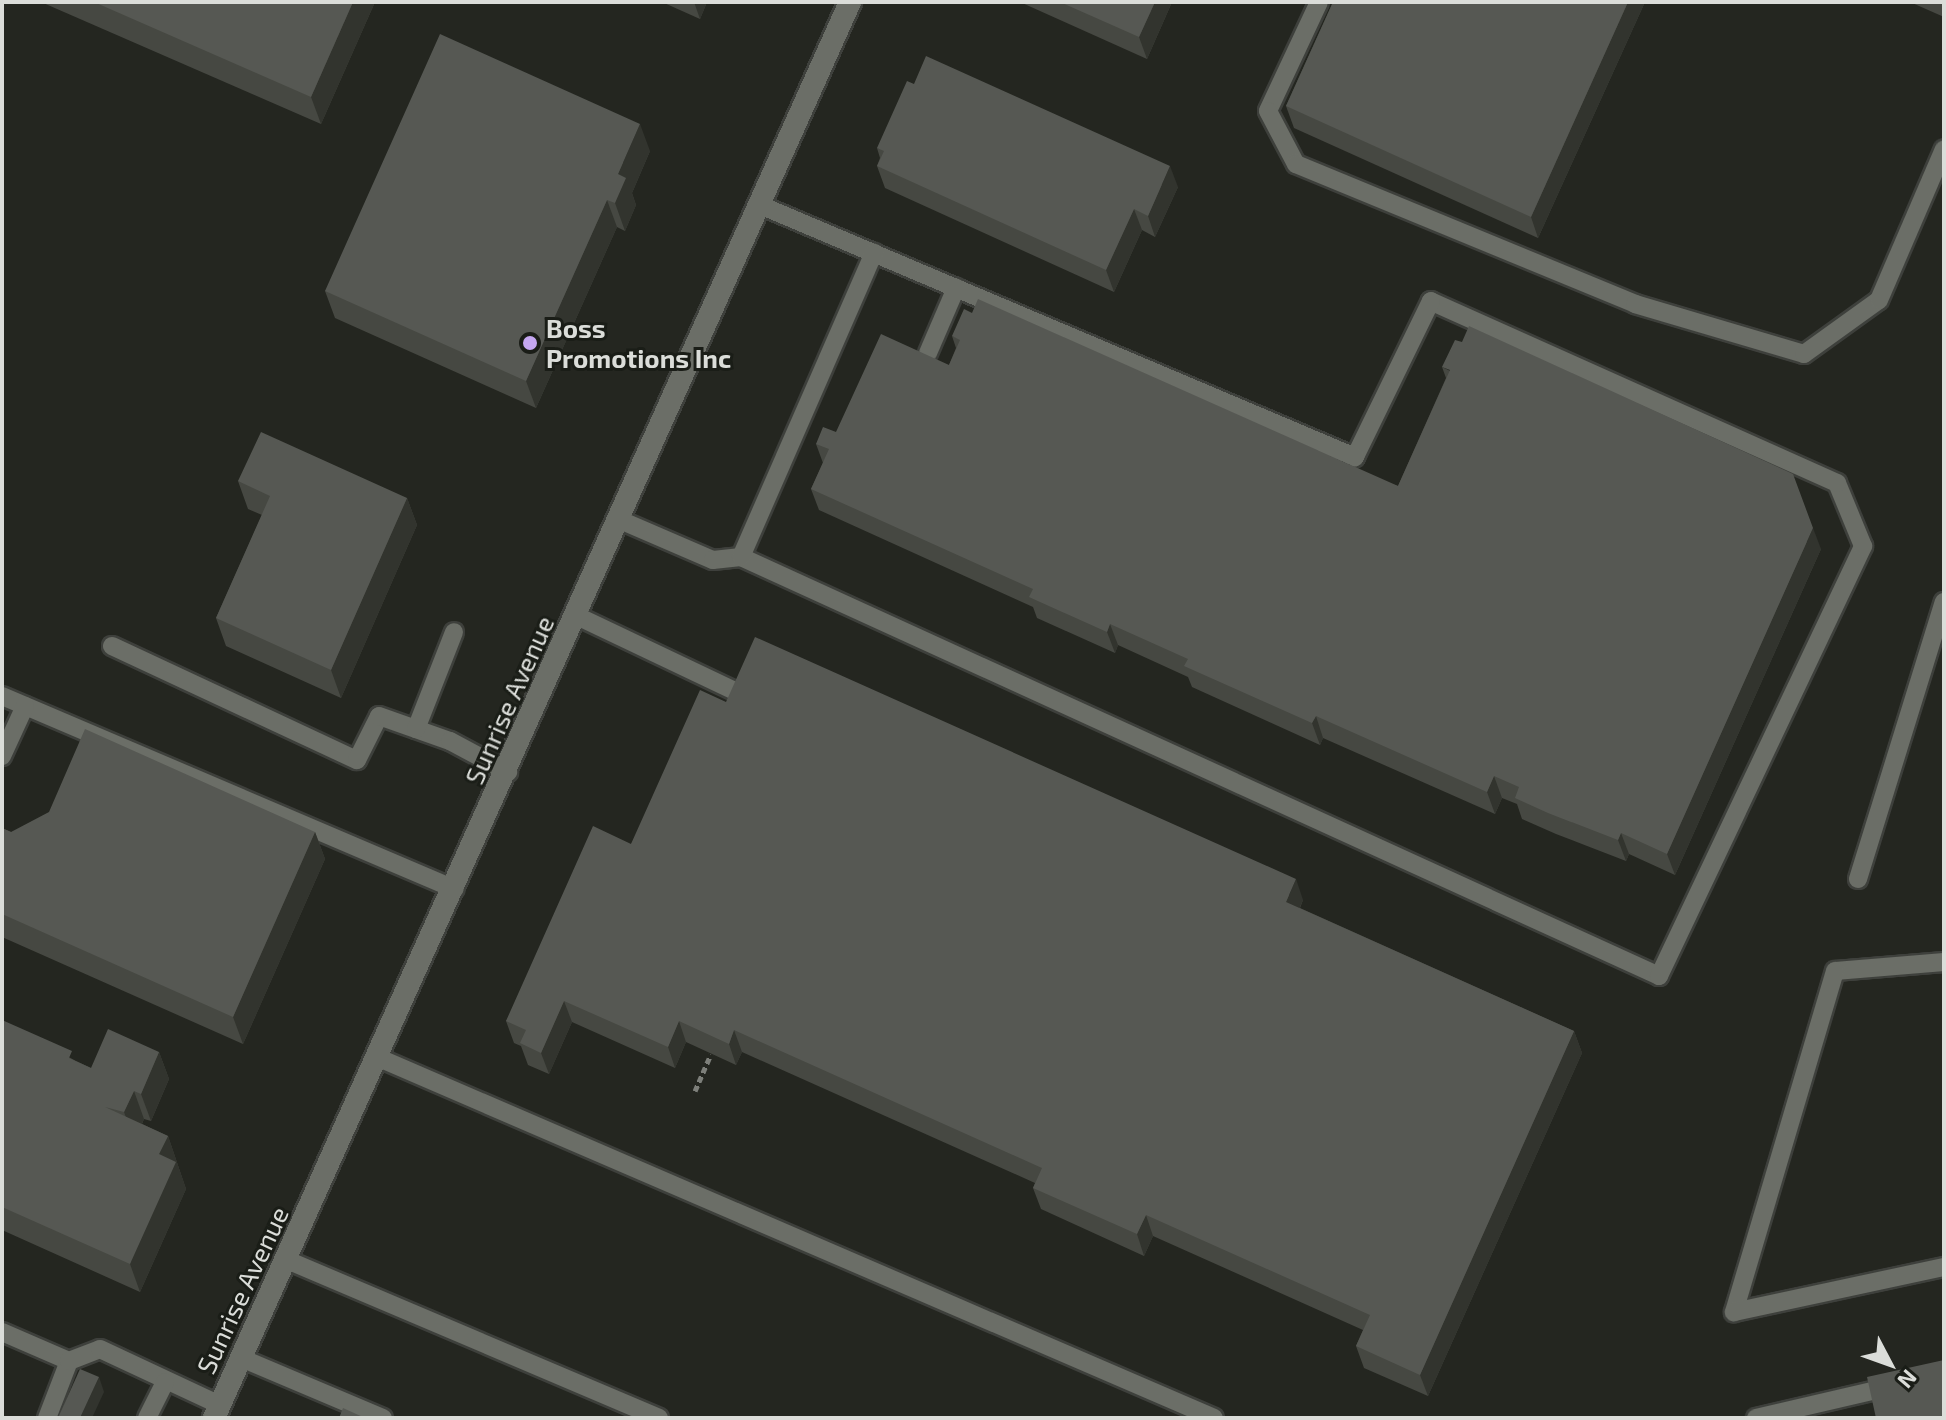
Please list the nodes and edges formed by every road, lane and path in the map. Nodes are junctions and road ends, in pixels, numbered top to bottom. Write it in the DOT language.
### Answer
graph roads {
  1 [pos="850,2"];
  2 [pos="1319,2"];
  3 [pos="1944,149"];
  4 [pos="760,205"];
  5 [pos="874,253"];
  6 [pos="956,288"];
  7 [pos="928,353"];
  8 [pos="620,520"];
  9 [pos="741,557"];
  10 [pos="1944,602"];
  11 [pos="577,616"];
  12 [pos="454,632"];
  13 [pos="112,646"];
  14 [pos="737,692"];
  15 [pos="2,696"];
  16 [pos="25,706"];
  17 [pos="416,729"];
  18 [pos="2,756"];
  19 [pos="508,772"];
  20 [pos="1858,879"];
  21 [pos="455,889"];
  22 [pos="1944,962"];
  23 [pos="711,1054"];
  24 [pos="379,1058"];
  25 [pos="695,1091"];
  26 [pos="287,1260"];
  27 [pos="1944,1267"];
  28 [pos="2,1332"];
  29 [pos="241,1358"];
  30 [pos="69,1361"];
  31 [pos="1915,1380"];
  32 [pos="165,1382"];
  33 [pos="217,1412"];
  34 [pos="47,1418"];
  35 [pos="147,1418"];
  36 [pos="383,1418"];
  37 [pos="659,1418"];
  38 [pos="1214,1418"];
  39 [pos="1756,1418"];
  1 -- 4 [label="street, Sunrise Avenue"];
  2 -- 3 [label="lane"];
  4 -- 5 [label="lane"];
  4 -- 8 [label="street, Sunrise Avenue"];
  5 -- 6 [label="lane"];
  5 -- 9 [label="lane"];
  6 -- 7 [label="lane"];
  6 -- 9 [label="lane"];
  8 -- 9 [label="lane"];
  8 -- 11 [label="street, Sunrise Avenue"];
  10 -- 20 [label="lane"];
  11 -- 14 [label="lane"];
  11 -- 19 [label="street, Sunrise Avenue"];
  12 -- 17 [label="lane"];
  13 -- 17 [label="lane"];
  15 -- 16 [label="lane"];
  16 -- 18 [label="lane"];
  16 -- 21 [label="lane"];
  17 -- 19 [label="lane"];
  19 -- 21 [label="street, Sunrise Avenue"];
  21 -- 24 [label="street, Sunrise Avenue"];
  22 -- 27 [label="lane"];
  23 -- 25 [label="path"];
  24 -- 26 [label="street, Sunrise Avenue"];
  24 -- 38 [label="lane"];
  26 -- 29 [label="street, Sunrise Avenue"];
  26 -- 37 [label="lane"];
  28 -- 30 [label="lane"];
  29 -- 33 [label="street, Sunrise Avenue"];
  29 -- 36 [label="lane"];
  30 -- 32 [label="lane"];
  30 -- 34 [label="lane"];
  31 -- 39 [label="lane"];
  32 -- 33 [label="lane"];
  32 -- 35 [label="lane"];
}
